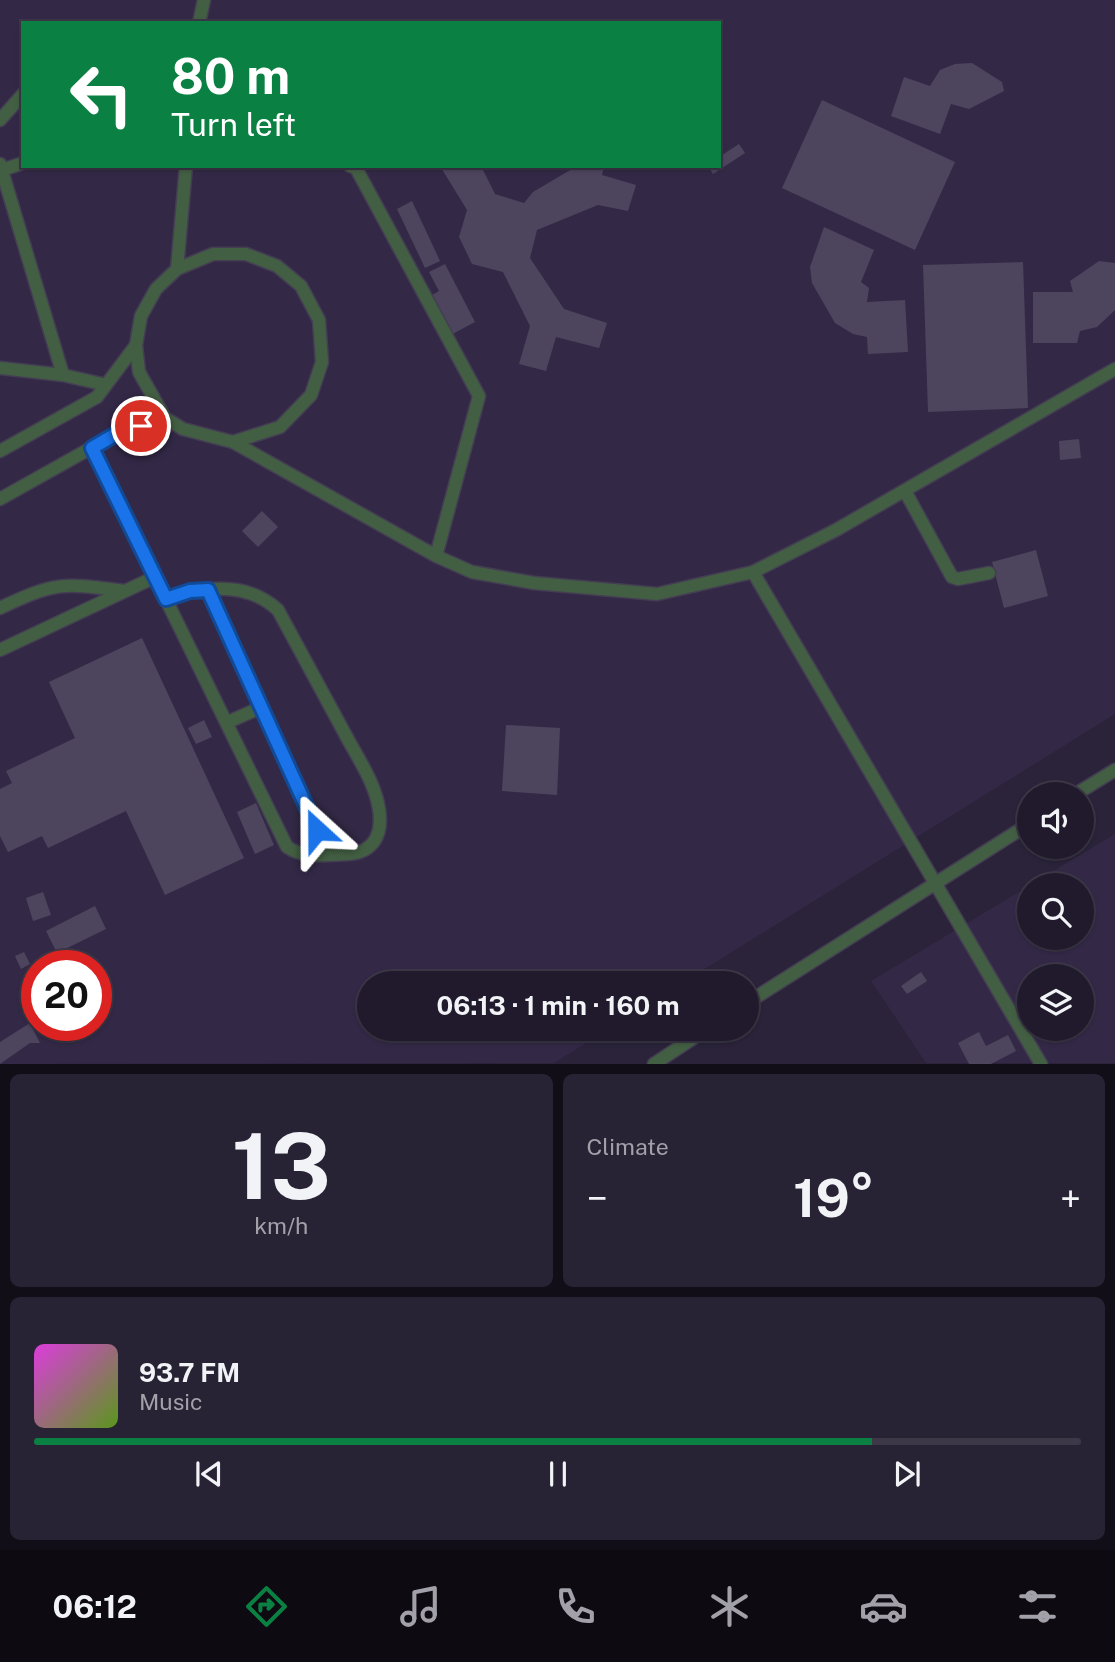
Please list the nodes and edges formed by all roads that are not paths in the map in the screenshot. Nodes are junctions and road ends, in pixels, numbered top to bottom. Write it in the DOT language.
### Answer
graph roads {
  1 [pos="204,0"];
  2 [pos="199,21"];
  3 [pos="21,96"];
  4 [pos="0,120"];
  5 [pos="21,163"];
  6 [pos="1,167"];
  7 [pos="186,168"];
  8 [pos="356,168"];
  9 [pos="177,269"];
  10 [pos="136,345"];
  11 [pos="0,368"];
  12 [pos="1115,369"];
  13 [pos="63,375"];
  14 [pos="106,385"];
  15 [pos="165,418"];
  16 [pos="233,442"];
  17 [pos="92,448"];
  18 [pos="0,451"];
  19 [pos="905,491"];
  20 [pos="0,499"];
  21 [pos="436,556"];
  22 [pos="752,572"];
  23 [pos="989,573"];
  24 [pos="155,577"];
  25 [pos="208,590"];
  26 [pos="126,591"];
  27 [pos="166,599"];
  28 [pos="0,608"];
  29 [pos="0,650"];
  30 [pos="262,706"];
  31 [pos="228,722"];
  32 [pos="1115,770"];
  33 [pos="1094,783"];
  34 [pos="1017,832"];
  35 [pos="328,855"];
  36 [pos="936,885"];
  37 [pos="759,996"];
  38 [pos="688,1041"];
  39 [pos="654,1063"];
  40 [pos="1041,1063"];
  1 -- 2 [label="lane"];
  3 -- 4 [label="lane"];
  5 -- 6 [label="lane"];
  6 -- 13 [label="lane"];
  7 -- 9 [label="lane"];
  8 -- 21 [label="lane"];
  9 -- 10 [label="lane"];
  9 -- 16 [label="lane"];
  10 -- 14 [label="lane"];
  10 -- 15 [label="lane"];
  11 -- 13 [label="lane"];
  12 -- 19 [label="lane"];
  13 -- 14 [label="lane"];
  14 -- 18 [label="lane"];
  15 -- 16 [label="lane"];
  15 -- 17 [label="lane"];
  16 -- 21 [label="lane"];
  17 -- 20 [label="lane"];
  17 -- 24 [label="lane"];
  19 -- 22 [label="lane"];
  19 -- 23 [label="lane"];
  21 -- 22 [label="lane"];
  22 -- 36 [label="lane"];
  24 -- 26 [label="lane"];
  24 -- 27 [label="lane"];
  25 -- 27 [label="lane"];
  25 -- 30 [label="lane"];
  25 -- 35 [label="lane"];
  26 -- 28 [label="lane"];
  26 -- 29 [label="lane"];
  27 -- 31 [label="lane"];
  30 -- 31 [label="lane"];
  30 -- 35 [label="lane"];
  31 -- 35 [label="lane"];
  32 -- 33 [label="lane"];
  34 -- 36 [label="lane"];
  36 -- 37 [label="lane"];
  36 -- 40 [label="lane"];
  38 -- 39 [label="lane"];
}
